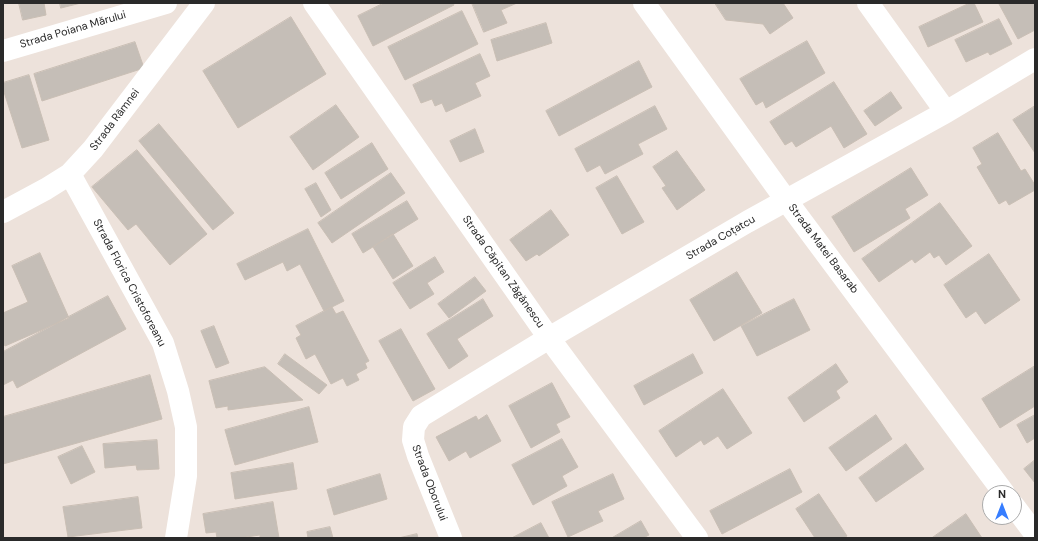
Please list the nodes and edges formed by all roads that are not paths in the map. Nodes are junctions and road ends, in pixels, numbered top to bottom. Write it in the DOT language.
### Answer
graph roads {
  1 [pos="166,3"];
  2 [pos="204,3"];
  3 [pos="314,3"];
  4 [pos="644,3"];
  5 [pos="868,3"];
  6 [pos="3,50"];
  7 [pos="1035,59"];
  8 [pos="946,112"];
  9 [pos="70,174"];
  10 [pos="786,200"];
  11 [pos="3,212"];
  12 [pos="549,338"];
  13 [pos="414,427"];
  14 [pos="998,485"];
  15 [pos="1022,517"];
  16 [pos="1035,534"];
  17 [pos="176,538"];
  18 [pos="451,538"];
  19 [pos="697,538"];
  1 -- 6 [label="street, Strada Poiana Mărului"];
  2 -- 9 [label="street, Strada Râmnei"];
  3 -- 12 [label="street, Strada Căpitan Zăgănescu"];
  4 -- 10 [label="street, Strada Matei Basarab"];
  5 -- 8 [label="street"];
  7 -- 8 [label="street, Strada Coțatcu"];
  8 -- 10 [label="street, Strada Coțatcu"];
  9 -- 11 [label="street, Strada Râmnei"];
  9 -- 17 [label="street, Strada Florica Cristoforeanu"];
  10 -- 12 [label="street, Strada Coțatcu"];
  10 -- 14 [label="street, Strada Matei Basarab"];
  12 -- 13 [label="street, Strada Coțatcu"];
  12 -- 19 [label="street, Strada Căpitan Zăgănescu"];
  13 -- 18 [label="street, Strada Oborului"];
  15 -- 16 [label="street"];
}
